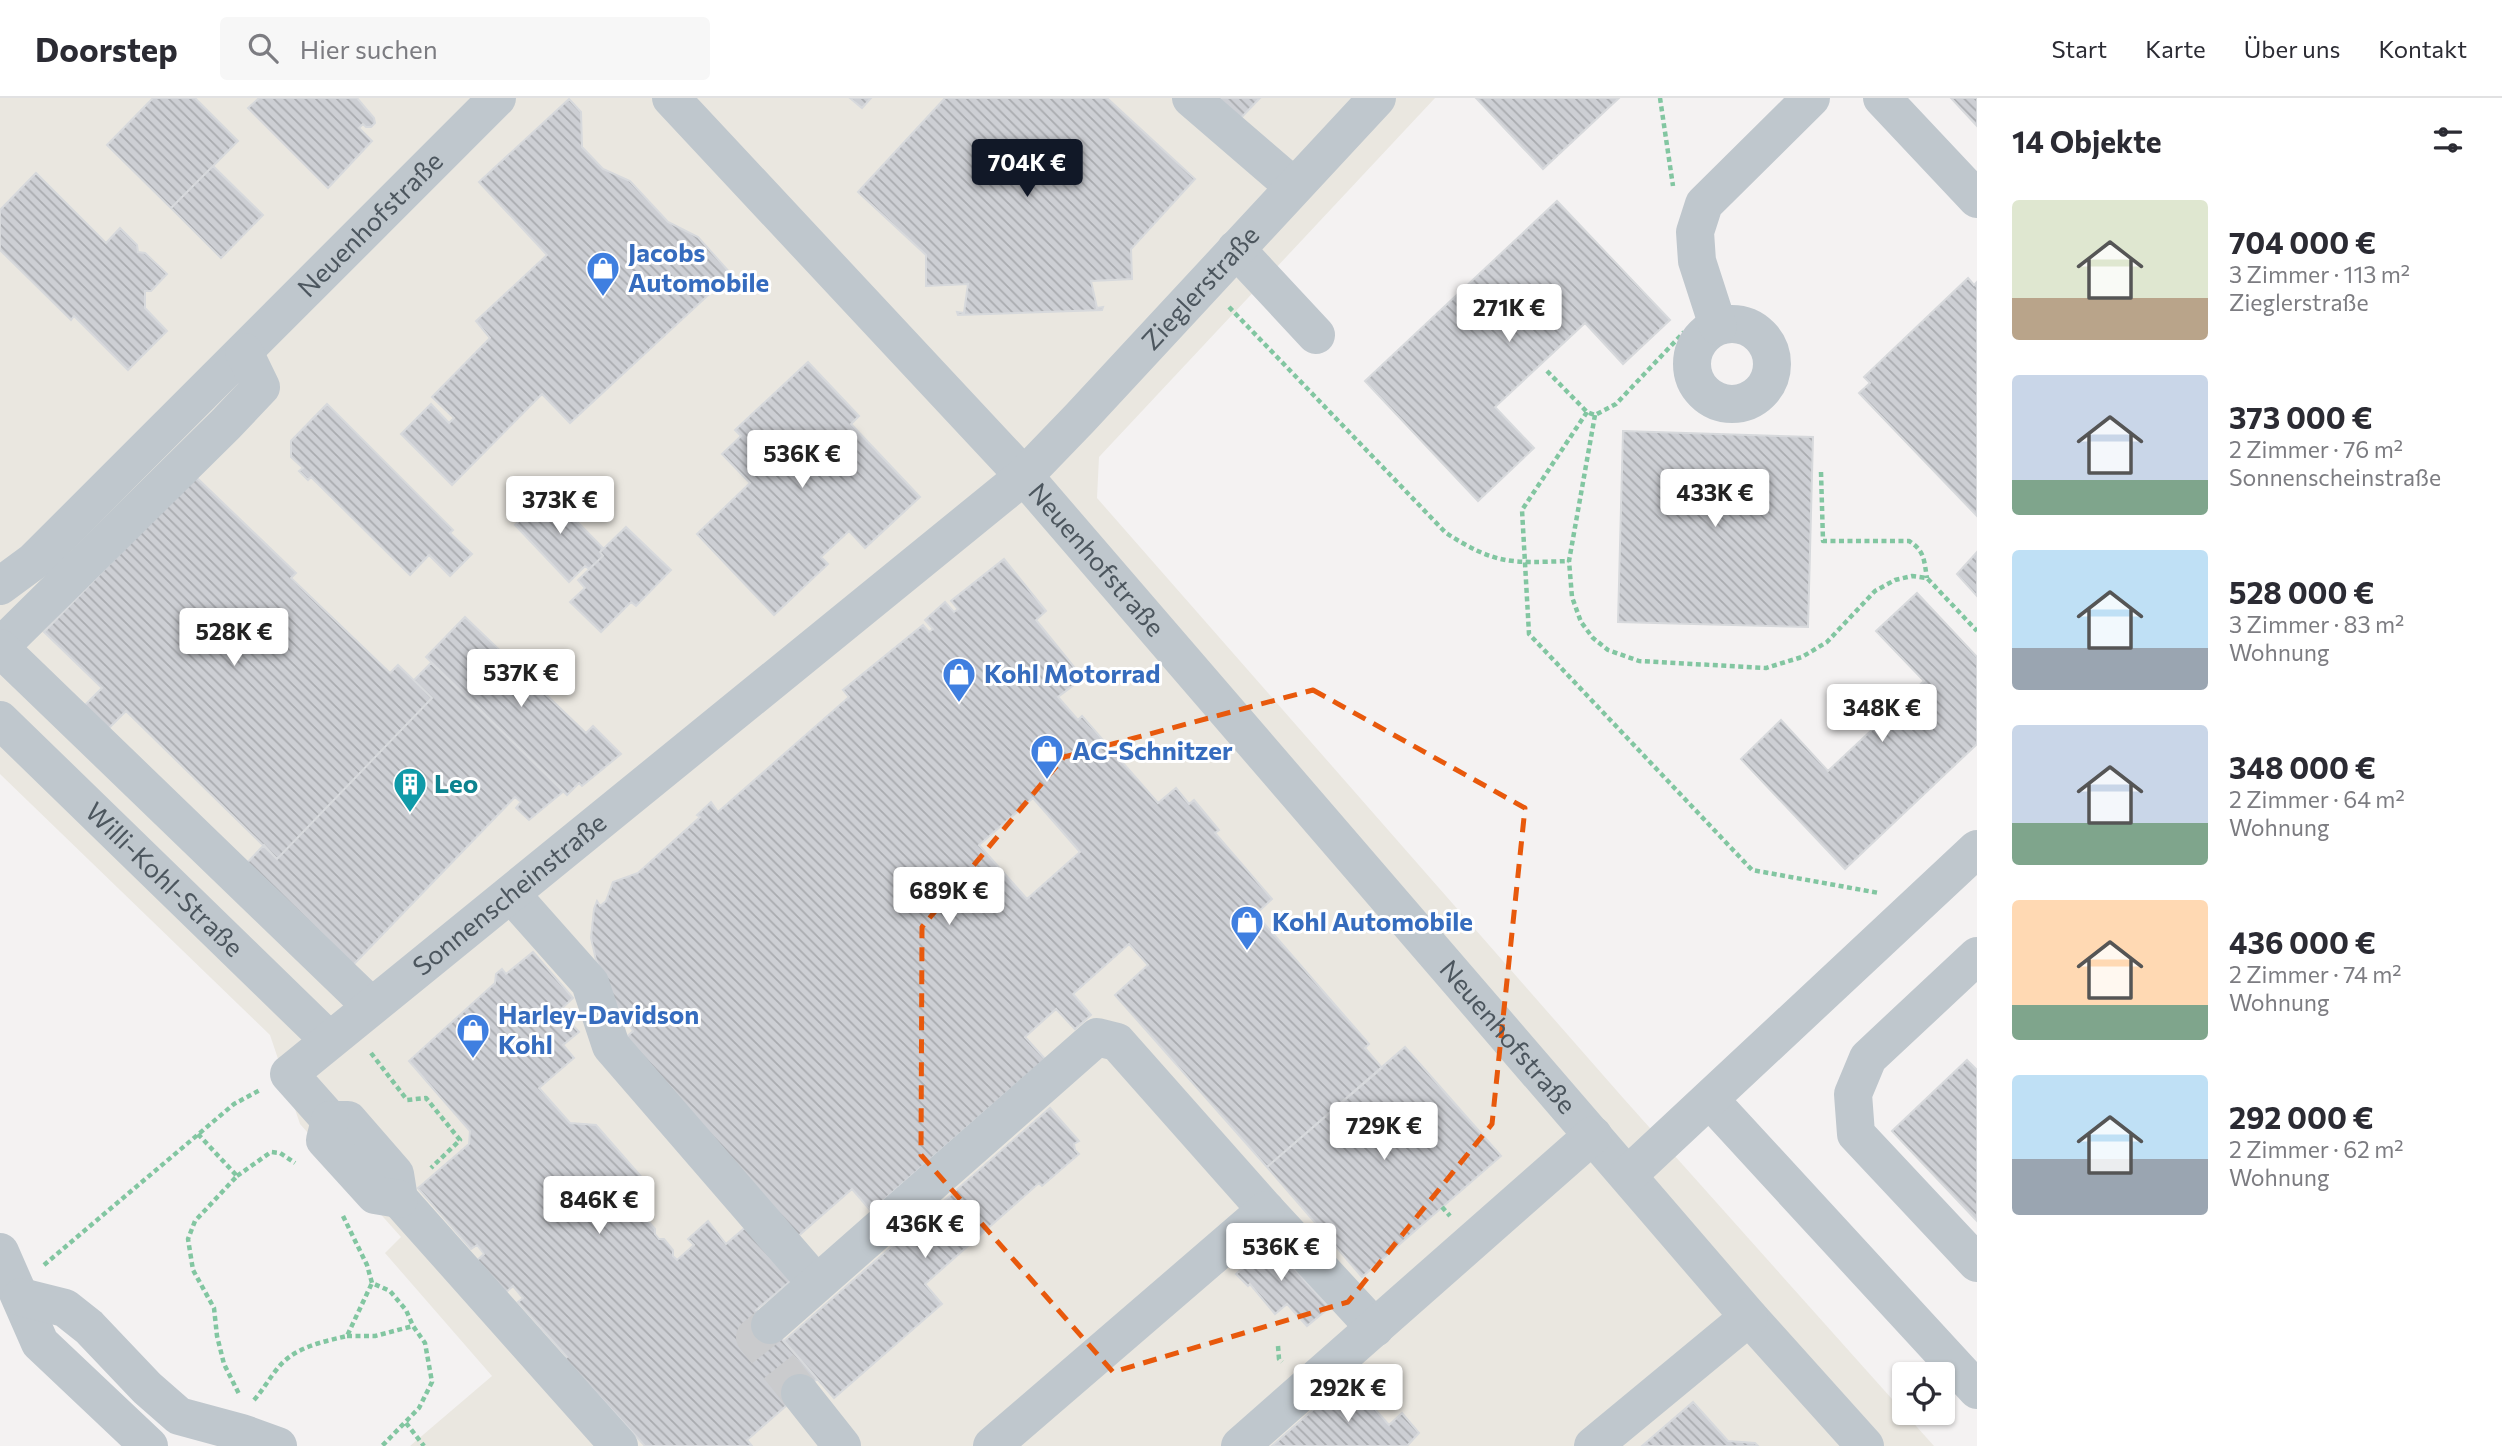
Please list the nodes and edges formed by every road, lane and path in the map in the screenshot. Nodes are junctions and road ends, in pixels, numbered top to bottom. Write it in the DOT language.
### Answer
graph roads {
  1 [pos="497,98"];
  2 [pos="671,98"];
  3 [pos="1191,98"];
  4 [pos="1377,98"];
  5 [pos="1660,98"];
  6 [pos="1811,98"];
  7 [pos="1882,98"];
  8 [pos="1293,186"];
  9 [pos="1975,193"];
  10 [pos="1695,232"];
  11 [pos="1236,249"];
  12 [pos="1206,282"];
  13 [pos="1715,315"];
  14 [pos="1316,335"];
  15 [pos="244,352"];
  16 [pos="1547,371"];
  17 [pos="1587,412"];
  18 [pos="1595,415"];
  19 [pos="1821,472"];
  20 [pos="1024,476"];
  21 [pos="1569,561"];
  22 [pos="1523,562"];
  23 [pos="1927,578"];
  24 [pos="0,586"];
  25 [pos="1977,631"];
  26 [pos="0,647"];
  27 [pos="0,720"];
  28 [pos="1977,849"];
  29 [pos="510,894"];
  30 [pos="1921,901"];
  31 [pos="1977,956"];
  32 [pos="371,1006"];
  33 [pos="329,1040"];
  34 [pos="289,1074"];
  35 [pos="1710,1100"];
  36 [pos="198,1134"];
  37 [pos="1593,1135"];
  38 [pos="297,1165"];
  39 [pos="1628,1175"];
  40 [pos="237,1176"];
  41 [pos="340,1209"];
  42 [pos="1266,1210"];
  43 [pos="0,1252"];
  44 [pos="1977,1264"];
  45 [pos="372,1283"];
  46 [pos="817,1283"];
  47 [pos="11,1305"];
  48 [pos="1749,1317"];
  49 [pos="770,1325"];
  50 [pos="413,1326"];
  51 [pos="1375,1328"];
  52 [pos="347,1336"];
  53 [pos="1977,1390"];
  54 [pos="800,1393"];
  55 [pos="245,1420"];
  56 [pos="405,1423"];
  57 [pos="149,1446"];
  58 [pos="278,1446"];
  59 [pos="382,1446"];
  60 [pos="424,1446"];
  61 [pos="619,1446"];
  62 [pos="842,1446"];
  63 [pos="992,1446"];
  64 [pos="1240,1446"];
  65 [pos="1592,1446"];
  66 [pos="1865,1446"];
  1 -- 15 [label="street, Neuenhofstraße"];
  2 -- 20 [label="street, Neuenhofstraße"];
  3 -- 8 [label="street"];
  4 -- 8 [label="street, Zieglerstraße"];
  5 -- 10 [label="path"];
  6 -- 10 [label="street"];
  7 -- 9 [label="street"];
  8 -- 11 [label="street, Zieglerstraße"];
  10 -- 13 [label="street"];
  11 -- 12 [label="street, Zieglerstraße"];
  11 -- 14 [label="street"];
  12 -- 20 [label="street, Zieglerstraße"];
  12 -- 22 [label="path"];
  13 -- 18 [label="path"];
  15 -- 24 [label="street"];
  15 -- 26 [label="street"];
  16 -- 17 [label="path"];
  17 -- 18 [label="path"];
  17 -- 22 [label="path"];
  18 -- 21 [label="path"];
  19 -- 23 [label="path"];
  20 -- 29 [label="street, Sonnenscheinstraße"];
  20 -- 37 [label="street, Neuenhofstraße"];
  21 -- 22 [label="path"];
  21 -- 23 [label="path"];
  22 -- 30 [label="path"];
  23 -- 25 [label="path"];
  26 -- 32 [label="street"];
  27 -- 33 [label="street, Willi-Kohl-Straße"];
  28 -- 30 [label="street"];
  29 -- 32 [label="street, Sonnenscheinstraße"];
  29 -- 46 [label="street"];
  30 -- 35 [label="street"];
  31 -- 44 [label="street"];
  32 -- 33 [label="street, Sonnenscheinstraße"];
  33 -- 34 [label="street, Sonnenscheinstraße"];
  34 -- 36 [label="path"];
  34 -- 61 [label="street"];
  35 -- 39 [label="street"];
  35 -- 53 [label="street"];
  36 -- 40 [label="path"];
  36 -- 47 [label="path"];
  37 -- 39 [label="street, Neuenhofstraße"];
  37 -- 51 [label="street"];
  38 -- 40 [label="path"];
  39 -- 48 [label="street, Neuenhofstraße"];
  40 -- 55 [label="path"];
  41 -- 45 [label="path"];
  42 -- 46 [label="street"];
  42 -- 51 [label="street"];
  42 -- 63 [label="street"];
  43 -- 47 [label="street"];
  45 -- 50 [label="path"];
  45 -- 52 [label="path"];
  46 -- 49 [label="street"];
  47 -- 55 [label="street"];
  47 -- 57 [label="street"];
  48 -- 65 [label="street"];
  48 -- 66 [label="street, Neuenhofstraße"];
  50 -- 52 [label="path"];
  50 -- 56 [label="path"];
  51 -- 64 [label="street"];
  52 -- 55 [label="path"];
  54 -- 62 [label="street"];
  55 -- 58 [label="street"];
  56 -- 59 [label="path"];
  56 -- 60 [label="path"];
}
